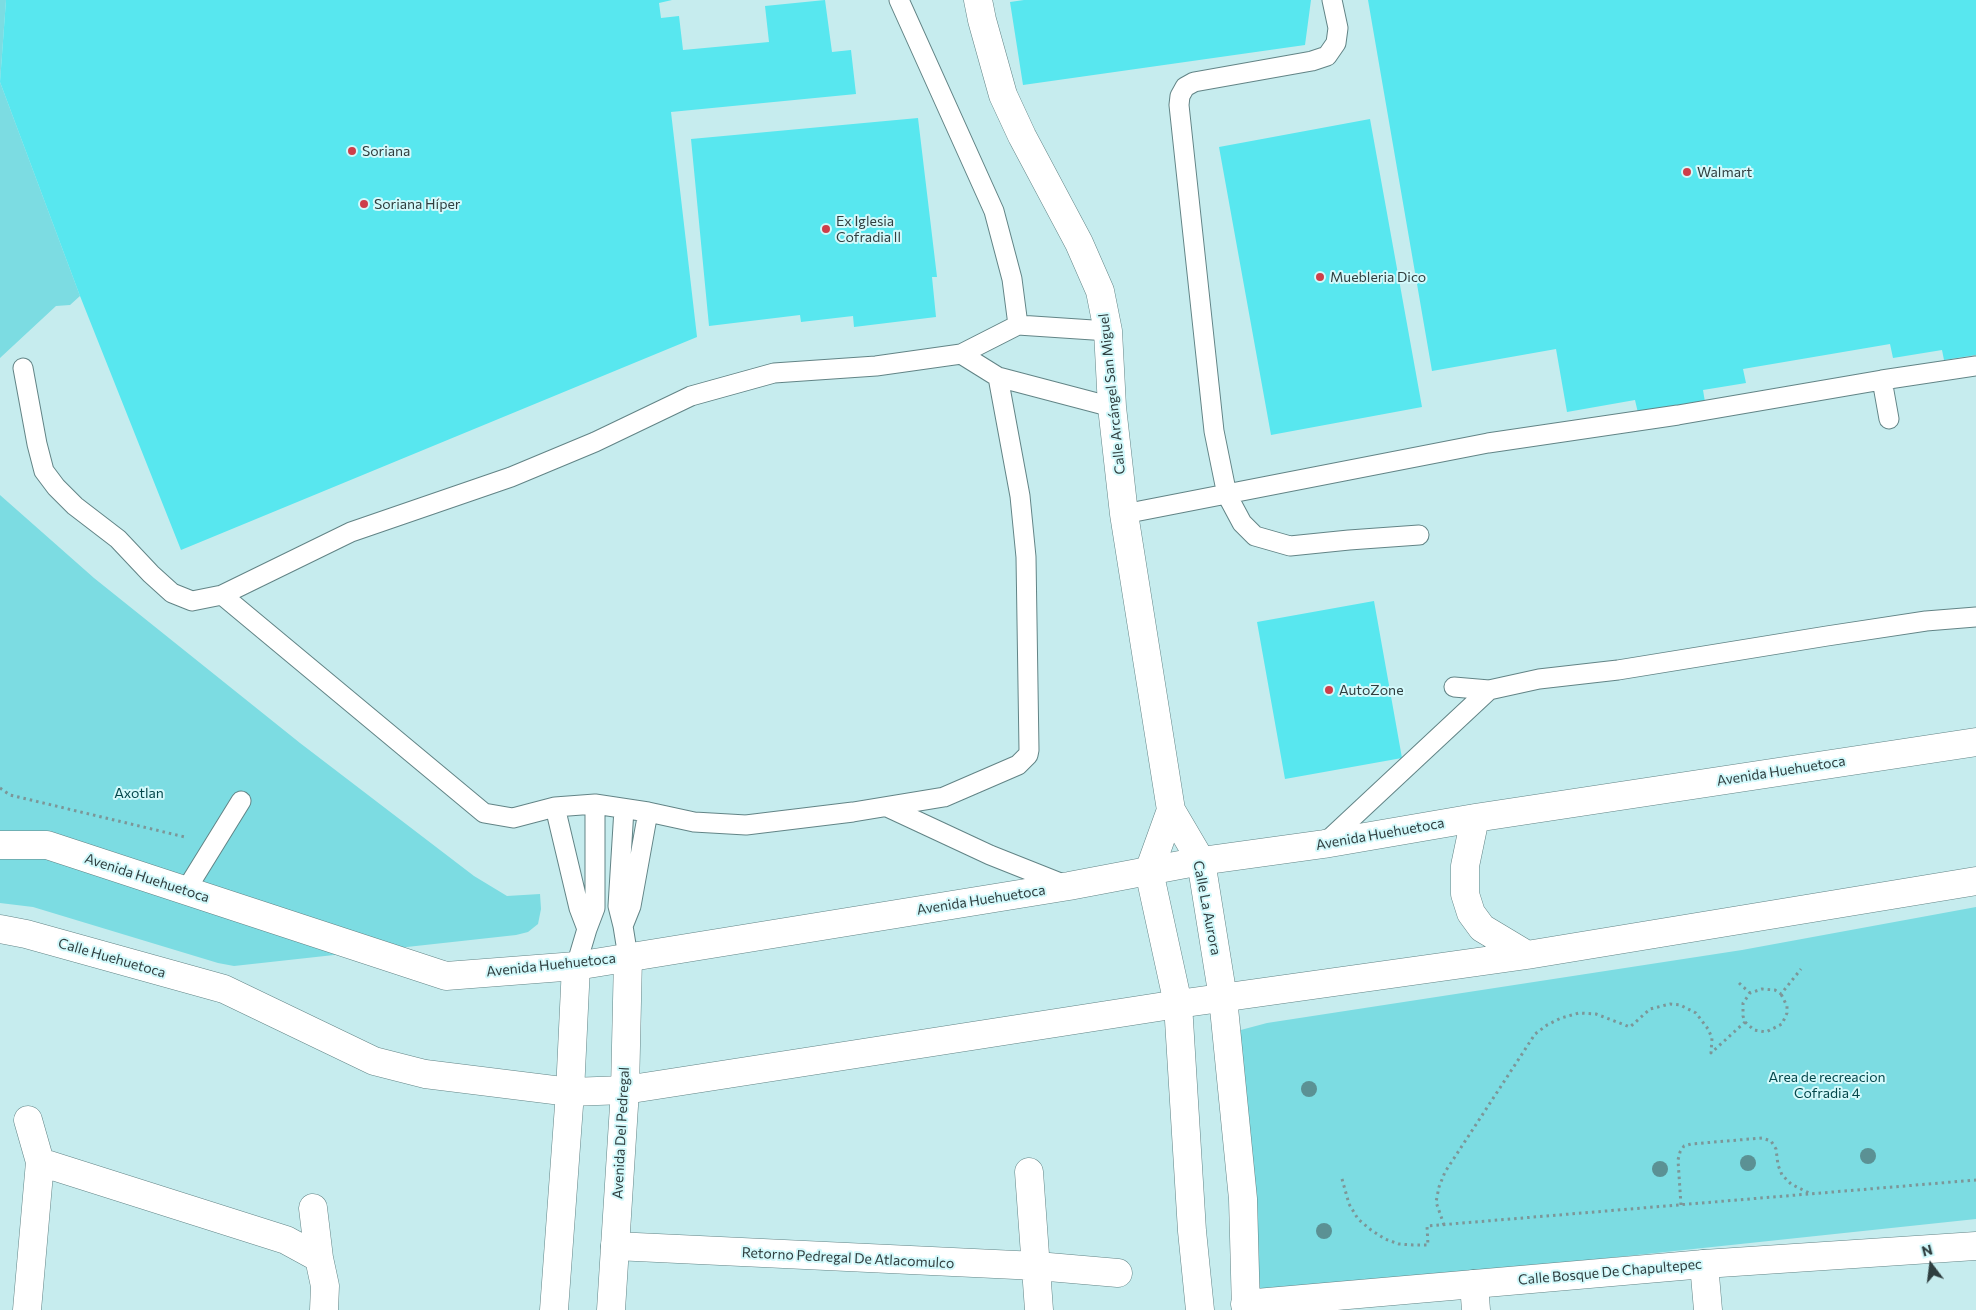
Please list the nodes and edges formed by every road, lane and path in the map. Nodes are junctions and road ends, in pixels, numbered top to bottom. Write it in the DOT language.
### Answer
graph roads {
  1 [pos="899,0"];
  2 [pos="978,0"];
  3 [pos="1332,0"];
  4 [pos="1018,325"];
  5 [pos="1108,331"];
  6 [pos="960,354"];
  7 [pos="1976,366"];
  8 [pos="23,368"];
  9 [pos="998,377"];
  10 [pos="1882,380"];
  11 [pos="1112,407"];
  12 [pos="1889,419"];
  13 [pos="1227,495"];
  14 [pos="1124,514"];
  15 [pos="1419,535"];
  16 [pos="222,595"];
  17 [pos="1971,620"];
  18 [pos="1454,687"];
  19 [pos="1489,690"];
  20 [pos="1976,742"];
  21 [pos="0,788"];
  22 [pos="241,801"];
  23 [pos="595,804"];
  24 [pos="555,807"];
  25 [pos="887,807"];
  26 [pos="624,809"];
  27 [pos="1171,810"];
  28 [pos="648,812"];
  29 [pos="1475,818"];
  30 [pos="213,844"];
  31 [pos="1324,844"];
  32 [pos="0,845"];
  33 [pos="1201,861"];
  34 [pos="1149,871"];
  35 [pos="1976,881"];
  36 [pos="1069,886"];
  37 [pos="186,890"];
  38 [pos="623,926"];
  39 [pos="0,929"];
  40 [pos="586,929"];
  41 [pos="1527,955"];
  42 [pos="628,957"];
  43 [pos="576,966"];
  44 [pos="1802,969"];
  45 [pos="1739,983"];
  46 [pos="1750,993"];
  47 [pos="1781,994"];
  48 [pos="1223,998"];
  49 [pos="1178,1004"];
  50 [pos="1745,1022"];
  51 [pos="625,1090"];
  52 [pos="570,1092"];
  53 [pos="28,1120"];
  54 [pos="40,1162"];
  55 [pos="1029,1172"];
  56 [pos="1342,1178"];
  57 [pos="1976,1180"];
  58 [pos="1811,1194"];
  59 [pos="1681,1205"];
  60 [pos="312,1208"];
  61 [pos="1444,1224"];
  62 [pos="615,1246"];
  63 [pos="1976,1246"];
  64 [pos="319,1258"];
  65 [pos="1704,1264"];
  66 [pos="1036,1266"];
  67 [pos="1118,1273"];
  68 [pos="1475,1297"];
  69 [pos="1245,1307"];
  70 [pos="27,1310"];
  71 [pos="324,1310"];
  72 [pos="554,1310"];
  73 [pos="611,1310"];
  74 [pos="1039,1310"];
  75 [pos="1200,1310"];
  76 [pos="1708,1310"];
  1 -- 4 [label="lane"];
  2 -- 5 [label="street, Calle Arcángel San Miguel"];
  3 -- 13 [label="lane"];
  4 -- 5 [label="lane"];
  4 -- 6 [label="lane"];
  5 -- 11 [label="street, Calle Arcángel San Miguel"];
  6 -- 9 [label="lane"];
  6 -- 16 [label="lane"];
  7 -- 10 [label="lane"];
  8 -- 16 [label="lane"];
  9 -- 11 [label="lane"];
  9 -- 25 [label="lane"];
  10 -- 12 [label="lane"];
  10 -- 13 [label="lane"];
  11 -- 14 [label="street, Calle Arcángel San Miguel"];
  13 -- 14 [label="lane"];
  13 -- 15 [label="lane"];
  14 -- 27 [label="street, Calle Arcángel San Miguel"];
  16 -- 24 [label="lane"];
  17 -- 19 [label="lane"];
  18 -- 19 [label="lane"];
  19 -- 31 [label="lane"];
  20 -- 29 [label="street, Avenida Huehuetoca"];
  21 -- 30 [label="path"];
  22 -- 30 [label="lane"];
  23 -- 24 [label="lane"];
  23 -- 26 [label="lane"];
  23 -- 40 [label="lane"];
  24 -- 40 [label="lane"];
  25 -- 28 [label="lane"];
  25 -- 36 [label="lane"];
  26 -- 28 [label="lane"];
  26 -- 38 [label="lane"];
  27 -- 33 [label="street, Calle La Aurora"];
  27 -- 34 [label="street"];
  28 -- 38 [label="lane"];
  29 -- 31 [label="street, Avenida Huehuetoca"];
  29 -- 41 [label="street"];
  30 -- 37 [label="lane"];
  31 -- 33 [label="street, Avenida Huehuetoca"];
  32 -- 37 [label="street, Avenida Huehuetoca"];
  33 -- 34 [label="street, Avenida Huehuetoca"];
  33 -- 48 [label="street, Calle La Aurora"];
  34 -- 36 [label="street, Avenida Huehuetoca"];
  34 -- 49 [label="street"];
  35 -- 41 [label="street"];
  36 -- 42 [label="street, Avenida Huehuetoca"];
  37 -- 43 [label="street, Avenida Huehuetoca"];
  38 -- 42 [label="lane"];
  39 -- 52 [label="street, Calle Huehuetoca"];
  40 -- 43 [label="lane"];
  41 -- 48 [label="street"];
  42 -- 43 [label="street, Avenida Huehuetoca"];
  42 -- 51 [label="street, Avenida Del Pedregal"];
  43 -- 52 [label="street"];
  44 -- 47 [label="path"];
  45 -- 46 [label="path"];
  46 -- 47 [label="path"];
  46 -- 50 [label="path"];
  47 -- 50 [label="path"];
  48 -- 49 [label="street"];
  48 -- 69 [label="street, Calle La Aurora"];
  49 -- 51 [label="street"];
  49 -- 75 [label="street"];
  50 -- 61 [label="path"];
  51 -- 52 [label="street"];
  51 -- 62 [label="street, Avenida Del Pedregal"];
  52 -- 72 [label="street"];
  53 -- 54 [label="street"];
  54 -- 64 [label="street"];
  54 -- 70 [label="street"];
  55 -- 66 [label="street"];
  56 -- 61 [label="path"];
  57 -- 58 [label="path"];
  58 -- 59 [label="path"];
  58 -- 59 [label="path"];
  59 -- 61 [label="path"];
  60 -- 64 [label="street"];
  62 -- 66 [label="street, Retorno Pedregal De Atlacomulco"];
  62 -- 73 [label="street, Avenida Del Pedregal"];
  63 -- 65 [label="street, Calle Bosque De Chapultepec"];
  64 -- 71 [label="street"];
  65 -- 68 [label="street, Calle Bosque De Chapultepec"];
  65 -- 76 [label="street"];
  66 -- 67 [label="street, Retorno Pedregal De Atlacomulco"];
  66 -- 74 [label="street"];
  68 -- 69 [label="street, Calle Bosque De Chapultepec"];
}
